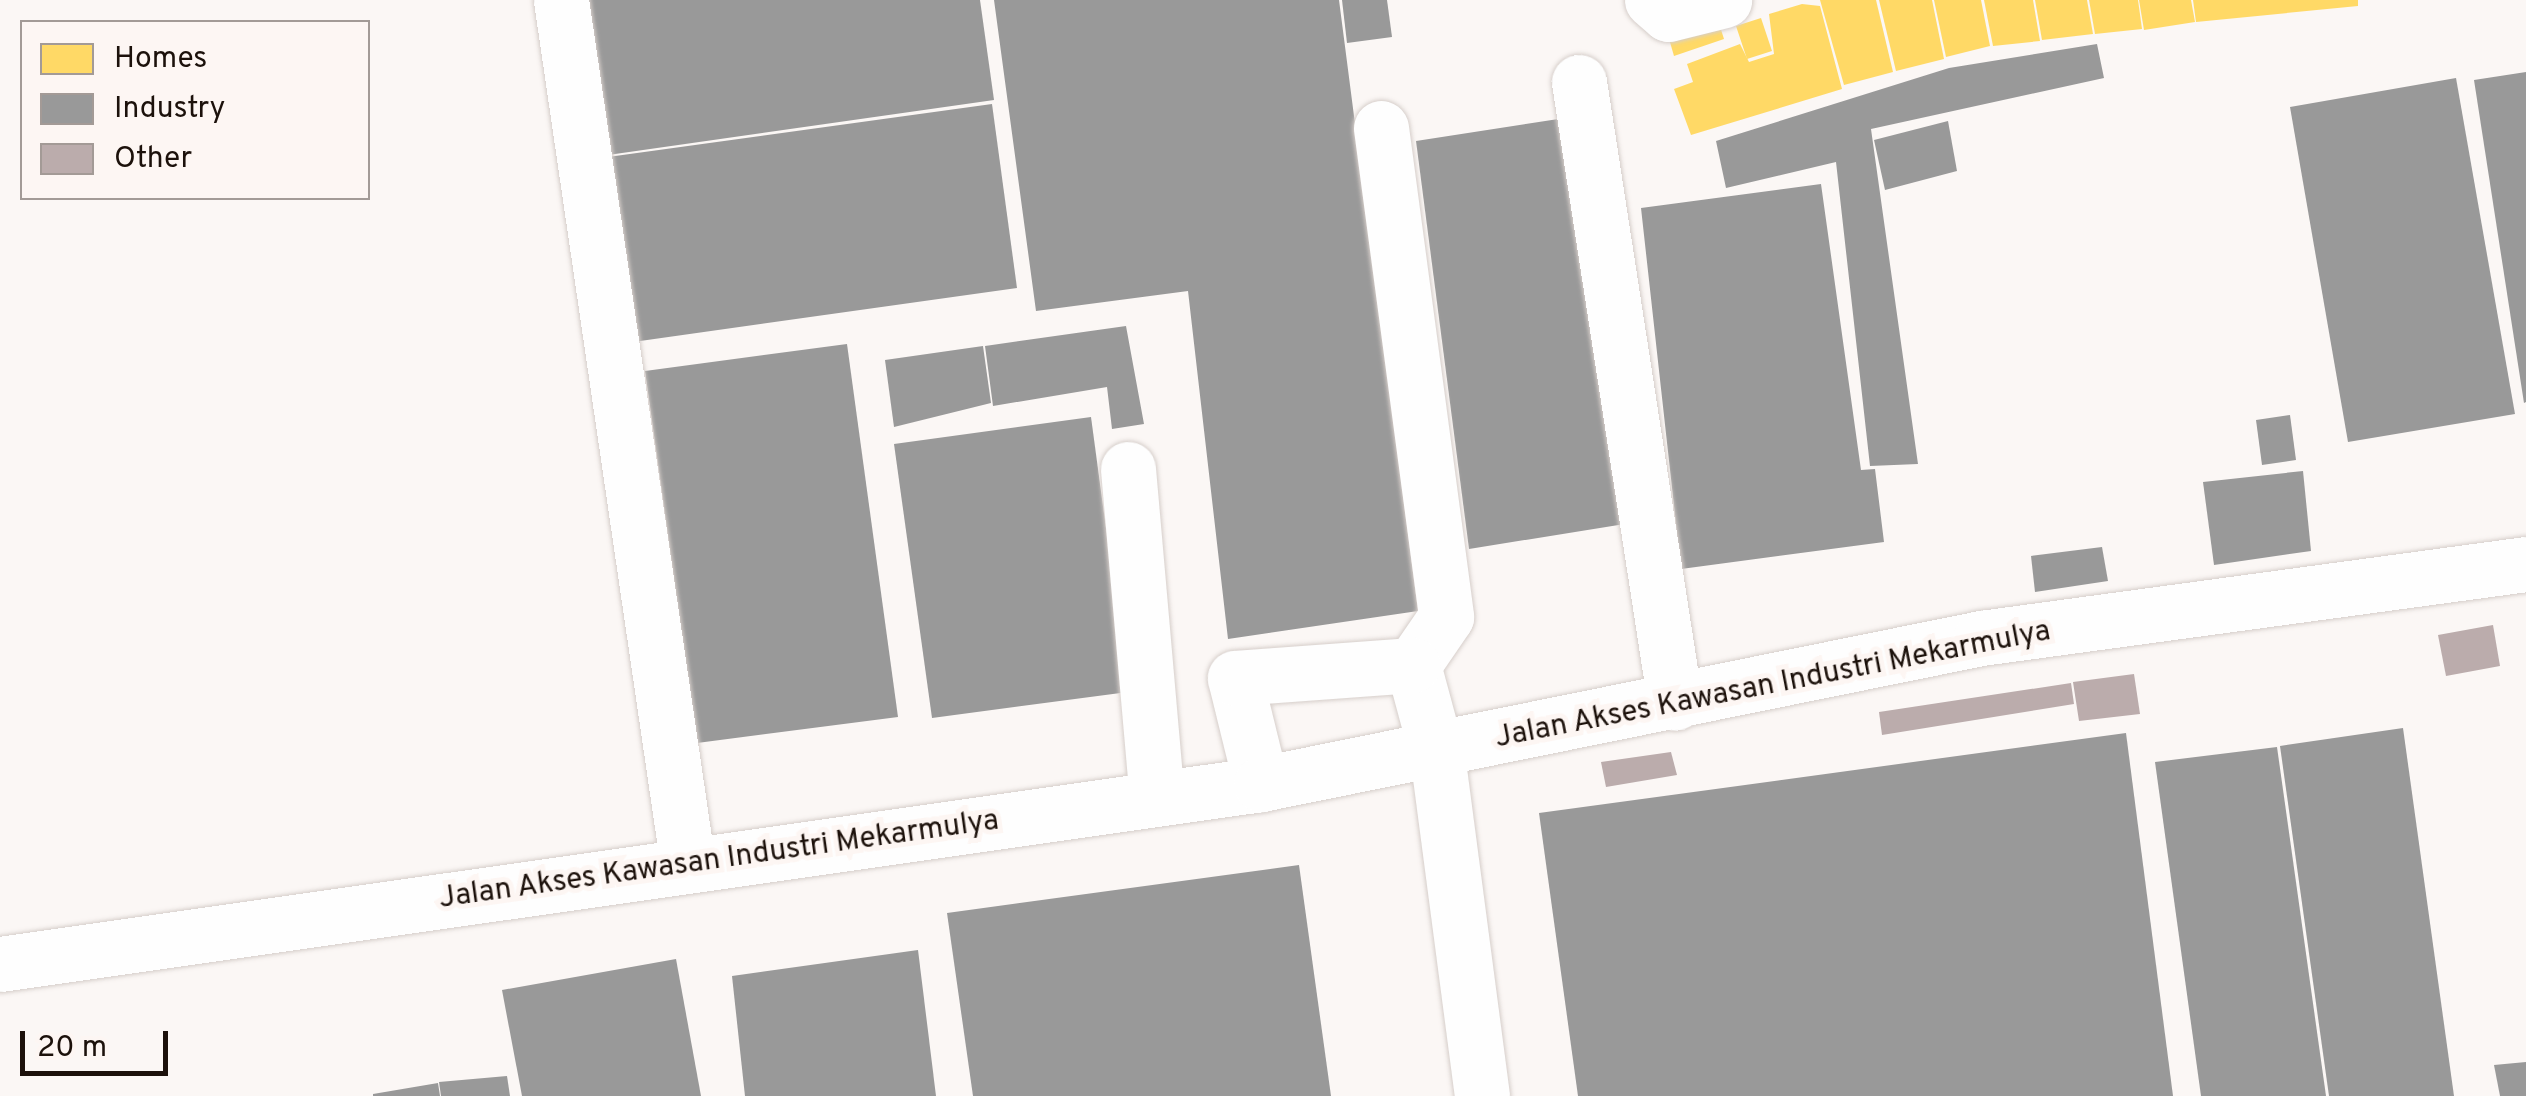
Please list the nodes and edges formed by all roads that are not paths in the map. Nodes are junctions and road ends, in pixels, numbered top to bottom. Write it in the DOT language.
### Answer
graph roads {
  1 [pos="562,0"];
  2 [pos="1652,0"];
  3 [pos="1724,0"];
  4 [pos="1579,82"];
  5 [pos="1382,128"];
  6 [pos="1128,469"];
  7 [pos="2526,564"];
  8 [pos="1413,666"];
  9 [pos="1674,703"];
  10 [pos="1436,754"];
  11 [pos="1261,784"];
  12 [pos="1157,798"];
  13 [pos="688,866"];
  14 [pos="0,964"];
  15 [pos="1482,1096"];
  1 -- 13 [label="street"];
  2 -- 3 [label="street"];
  4 -- 9 [label="street"];
  5 -- 8 [label="street"];
  6 -- 12 [label="street"];
  7 -- 9 [label="street, Jalan Akses Kawasan Industri Mekarmulya"];
  8 -- 10 [label="street"];
  8 -- 11 [label="street"];
  9 -- 10 [label="street, Jalan Akses Kawasan Industri Mekarmulya"];
  10 -- 11 [label="street, Jalan Akses Kawasan Industri Mekarmulya"];
  10 -- 15 [label="street"];
  11 -- 12 [label="street, Jalan Akses Kawasan Industri Mekarmulya"];
  12 -- 13 [label="street, Jalan Akses Kawasan Industri Mekarmulya"];
  13 -- 14 [label="street, Jalan Akses Kawasan Industri Mekarmulya"];
}
